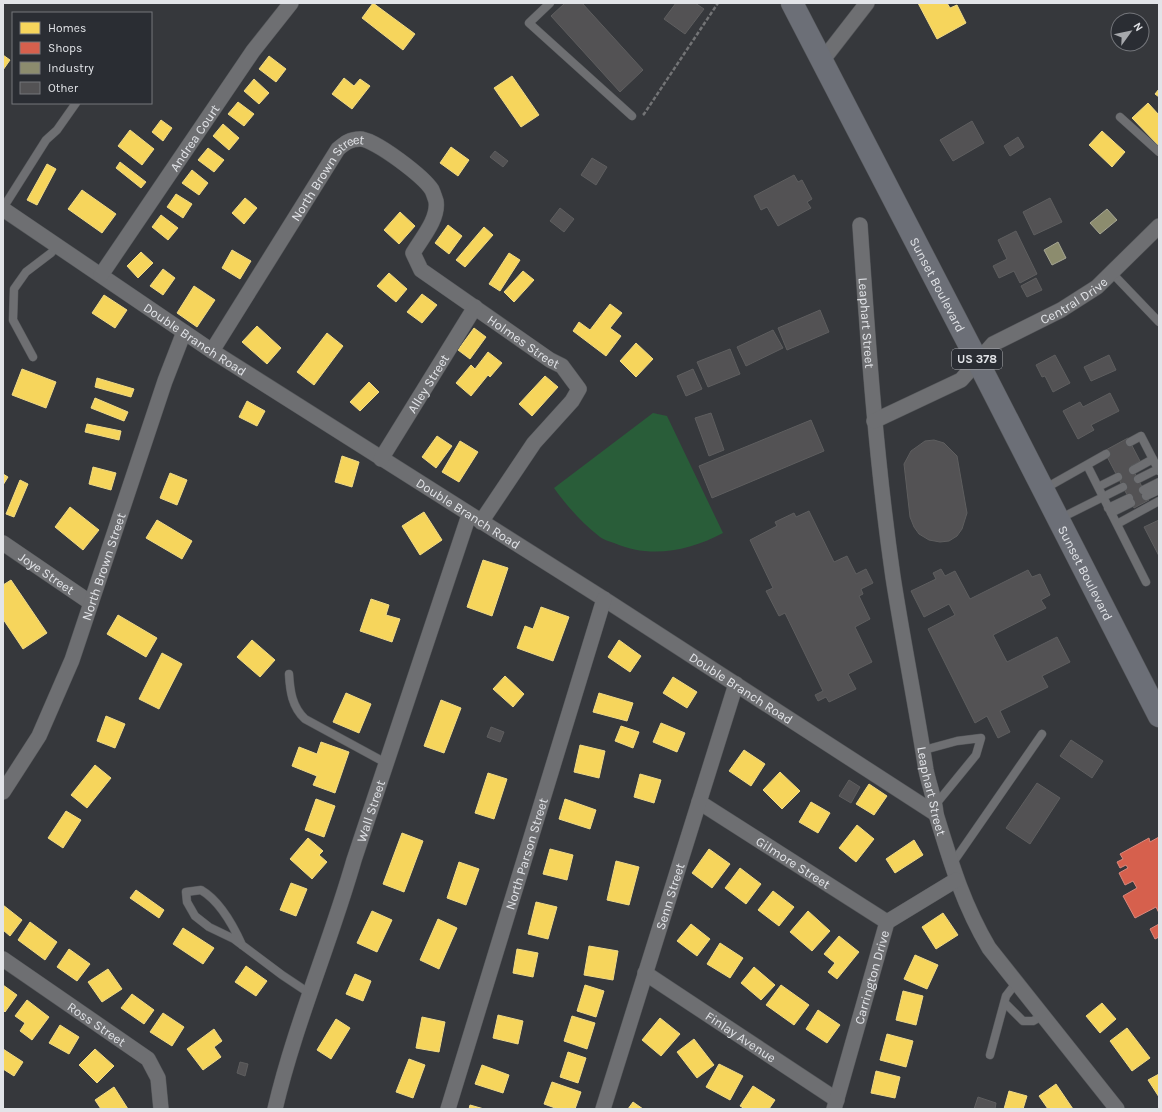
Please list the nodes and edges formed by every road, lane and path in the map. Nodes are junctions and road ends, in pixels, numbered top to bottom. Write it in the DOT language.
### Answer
graph roads {
  1 [pos="291,3"];
  2 [pos="550,3"];
  3 [pos="718,3"];
  4 [pos="792,3"];
  5 [pos="867,3"];
  6 [pos="822,61"];
  7 [pos="75,104"];
  8 [pos="632,116"];
  9 [pos="1120,117"];
  10 [pos="1159,152"];
  11 [pos="3,208"];
  12 [pos="860,225"];
  13 [pos="1159,226"];
  14 [pos="57,246"];
  15 [pos="413,253"];
  16 [pos="1112,273"];
  17 [pos="101,275"];
  18 [pos="475,307"];
  19 [pos="1159,322"];
  20 [pos="184,332"];
  21 [pos="212,350"];
  22 [pos="33,357"];
  23 [pos="977,360"];
  24 [pos="874,421"];
  25 [pos="1130,442"];
  26 [pos="1106,454"];
  27 [pos="381,459"];
  28 [pos="1153,459"];
  29 [pos="1087,465"];
  30 [pos="1133,470"];
  31 [pos="1158,470"];
  32 [pos="1118,477"];
  33 [pos="1138,479"];
  34 [pos="1159,482"];
  35 [pos="1123,487"];
  36 [pos="1098,488"];
  37 [pos="1043,489"];
  38 [pos="1159,490"];
  39 [pos="1102,497"];
  40 [pos="1130,500"];
  41 [pos="1159,501"];
  42 [pos="1110,511"];
  43 [pos="475,518"];
  44 [pos="1058,519"];
  45 [pos="1117,524"];
  46 [pos="3,543"];
  47 [pos="1146,582"];
  48 [pos="604,599"];
  49 [pos="91,603"];
  50 [pos="289,674"];
  51 [pos="736,684"];
  52 [pos="1159,715"];
  53 [pos="1042,734"];
  54 [pos="924,750"];
  55 [pos="386,763"];
  56 [pos="3,792"];
  57 [pos="699,802"];
  58 [pos="936,809"];
  59 [pos="951,865"];
  60 [pos="956,880"];
  61 [pos="887,922"];
  62 [pos="242,945"];
  63 [pos="3,959"];
  64 [pos="645,973"];
  65 [pos="1016,983"];
  66 [pos="309,993"];
  67 [pos="1005,1002"];
  68 [pos="1042,1016"];
  69 [pos="990,1055"];
  70 [pos="835,1105"];
  71 [pos="161,1109"];
  72 [pos="275,1109"];
  73 [pos="448,1109"];
  74 [pos="603,1109"];
  75 [pos="1117,1109"];
  1 -- 17 [label="street, Andrea Court"];
  2 -- 8 [label="lane"];
  3 -- 8 [label="path"];
  4 -- 6 [label="main road, Sunset Boulevard / US 378"];
  5 -- 6 [label="street"];
  6 -- 23 [label="main road, Sunset Boulevard / US 378"];
  7 -- 11 [label="lane"];
  9 -- 10 [label="lane"];
  11 -- 14 [label="street, Double Branch Road"];
  12 -- 24 [label="street, Leaphart Street"];
  13 -- 16 [label="street, Central Drive"];
  14 -- 17 [label="street, Double Branch Road"];
  14 -- 22 [label="lane"];
  15 -- 18 [label="street, Holmes Street"];
  15 -- 21 [label="street, North Brown Street"];
  16 -- 19 [label="lane"];
  16 -- 23 [label="street, Central Drive"];
  17 -- 20 [label="street, Double Branch Road"];
  18 -- 27 [label="street, Alley Street"];
  18 -- 43 [label="street, Holmes Street"];
  20 -- 21 [label="street, Double Branch Road"];
  20 -- 49 [label="street, North Brown Street"];
  21 -- 27 [label="street, Double Branch Road"];
  23 -- 24 [label="street"];
  23 -- 37 [label="main road, Sunset Boulevard / US 378"];
  24 -- 54 [label="street, Leaphart Street"];
  25 -- 28 [label="lane"];
  26 -- 29 [label="lane"];
  27 -- 43 [label="street, Double Branch Road"];
  28 -- 30 [label="lane"];
  28 -- 31 [label="lane"];
  29 -- 36 [label="lane"];
  29 -- 37 [label="lane"];
  31 -- 33 [label="lane"];
  32 -- 36 [label="lane"];
  34 -- 38 [label="lane"];
  35 -- 39 [label="lane"];
  36 -- 39 [label="lane"];
  37 -- 44 [label="main road, Sunset Boulevard / US 378"];
  39 -- 42 [label="lane"];
  39 -- 44 [label="lane"];
  40 -- 42 [label="lane"];
  41 -- 45 [label="lane"];
  42 -- 45 [label="lane"];
  43 -- 48 [label="street, Double Branch Road"];
  43 -- 55 [label="street, Wall Street"];
  44 -- 52 [label="main road, Sunset Boulevard / US 378"];
  45 -- 47 [label="lane"];
  46 -- 49 [label="street, Joye Street"];
  48 -- 51 [label="street, Double Branch Road"];
  48 -- 73 [label="street, North Parson Street"];
  49 -- 56 [label="street, North Brown Street"];
  50 -- 55 [label="lane"];
  51 -- 57 [label="street, Senn Street"];
  51 -- 58 [label="street, Double Branch Road"];
  53 -- 59 [label="lane"];
  54 -- 58 [label="street, Leaphart Street"];
  54 -- 58 [label="lane"];
  55 -- 66 [label="street, Wall Street"];
  57 -- 61 [label="street, Gilmore Street"];
  57 -- 64 [label="street, Senn Street"];
  58 -- 59 [label="street, Leaphart Street"];
  59 -- 60 [label="street, Leaphart Street"];
  60 -- 61 [label="street, Carrington Drive"];
  60 -- 65 [label="street, Leaphart Street"];
  61 -- 70 [label="street, Carrington Drive"];
  62 -- 62 [label="lane"];
  62 -- 66 [label="lane"];
  63 -- 71 [label="street, Ross Street"];
  64 -- 70 [label="street, Finlay Avenue"];
  64 -- 74 [label="street, Senn Street"];
  65 -- 67 [label="lane"];
  65 -- 68 [label="street, Leaphart Street"];
  66 -- 72 [label="street, Wall Street"];
  67 -- 68 [label="lane"];
  67 -- 69 [label="lane"];
  68 -- 75 [label="street, Leaphart Street"];
}
